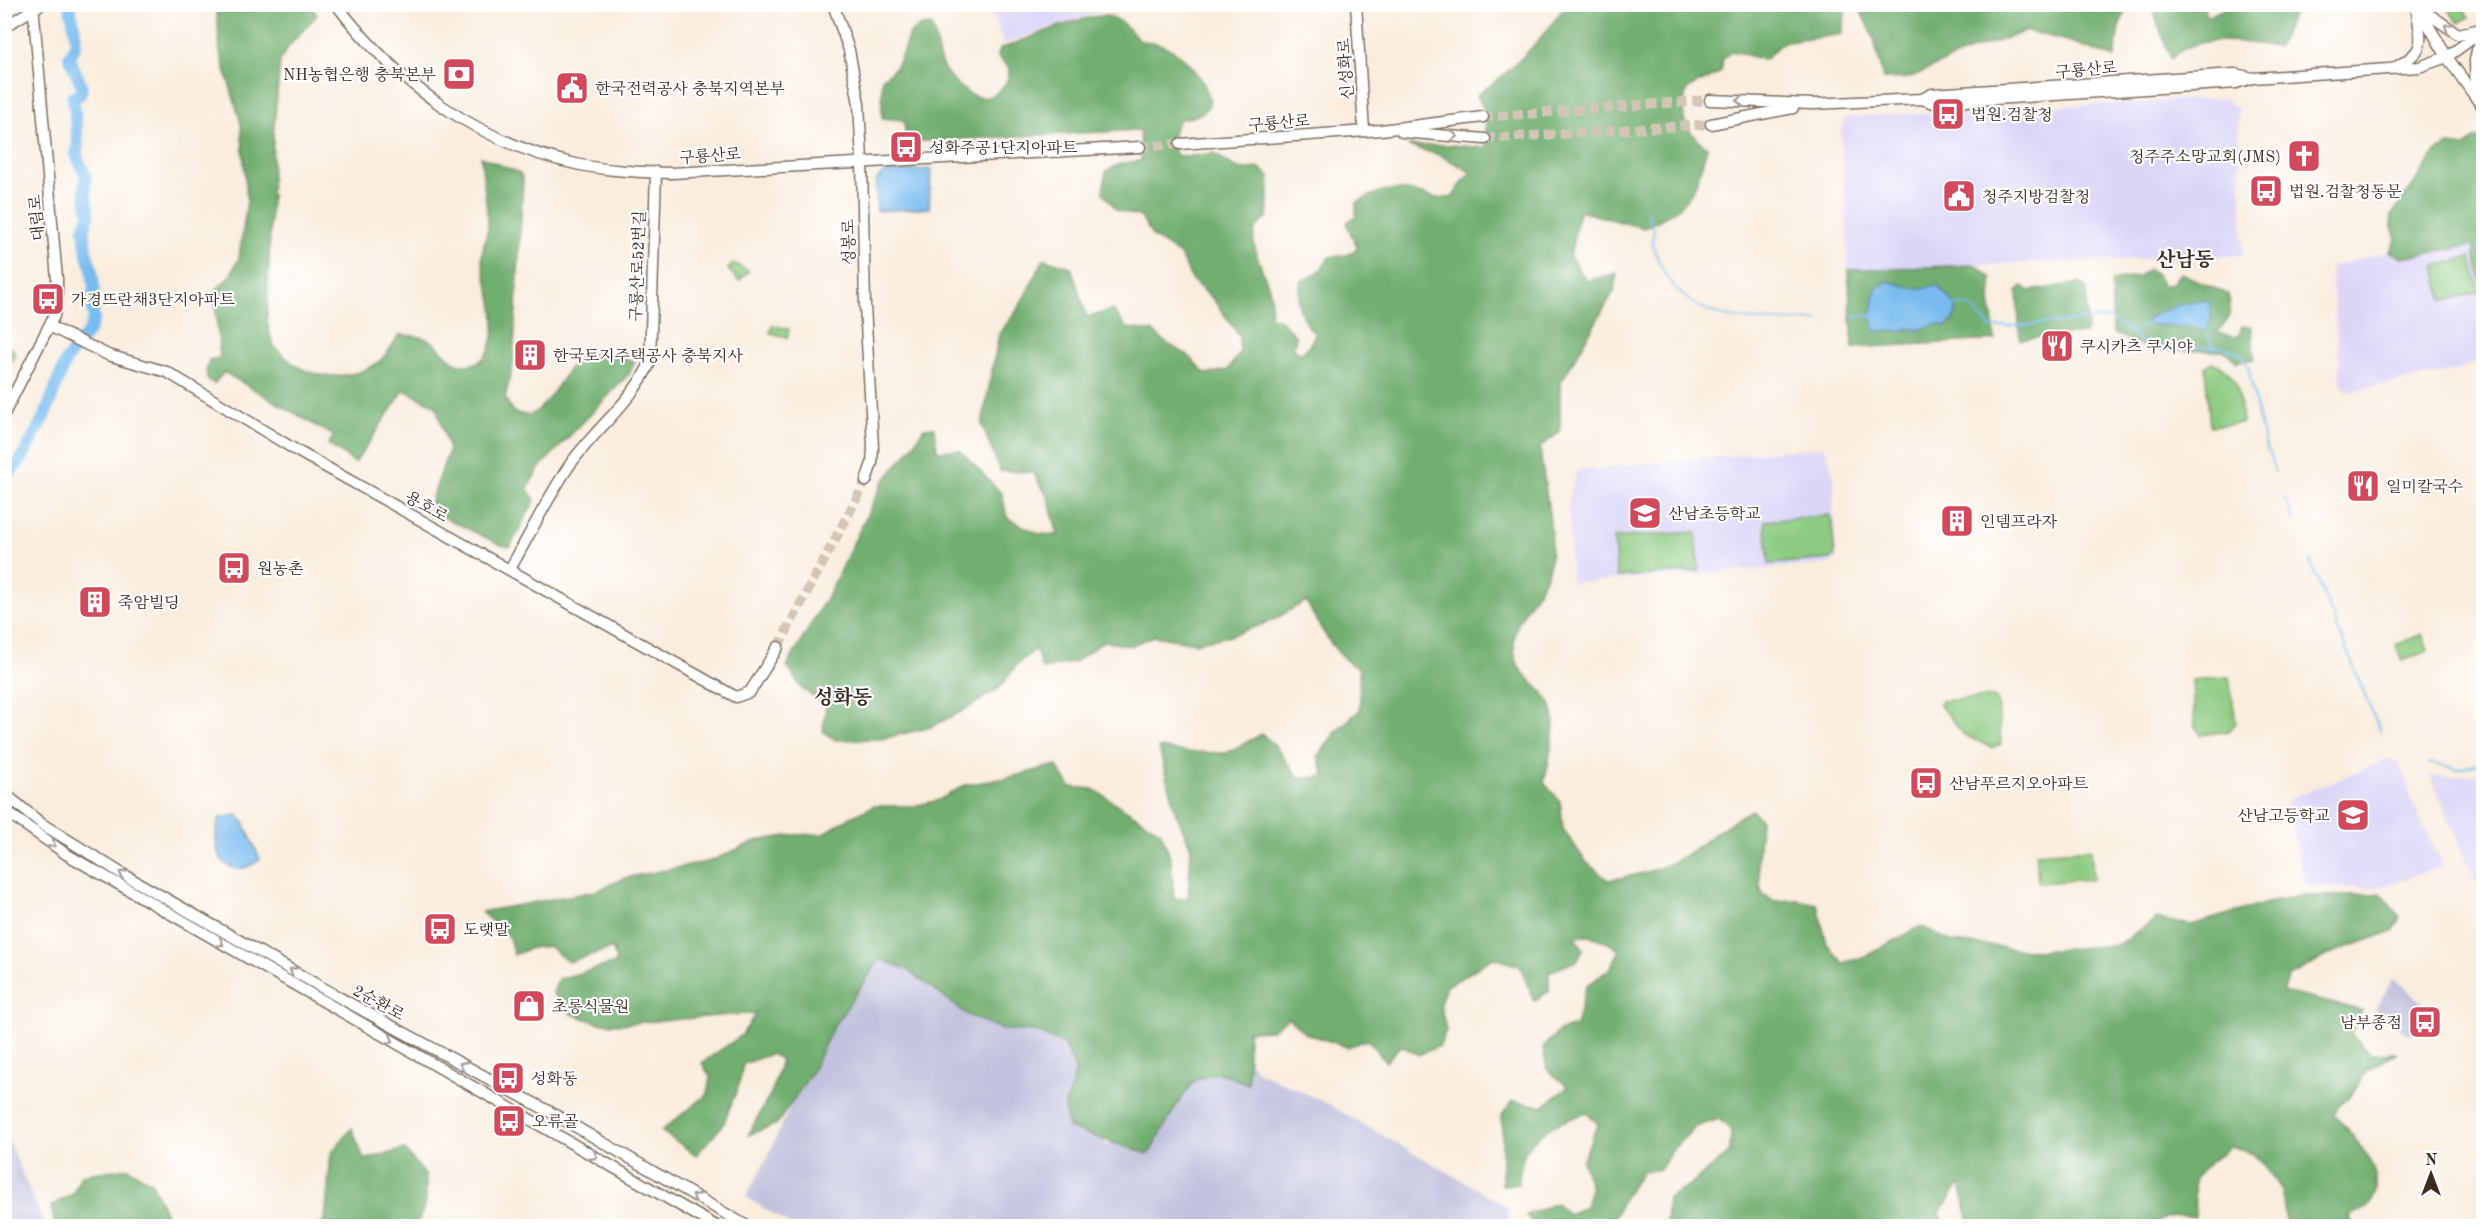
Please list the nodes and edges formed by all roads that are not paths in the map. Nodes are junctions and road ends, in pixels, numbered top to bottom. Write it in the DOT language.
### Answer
graph roads {
  1 [pos="833,4"];
  2 [pos="1356,4"];
  3 [pos="337,5"];
  4 [pos="2416,5"];
  5 [pos="36,6"];
  6 [pos="4,27"];
  7 [pos="2484,29"];
  8 [pos="2484,37"];
  9 [pos="2447,57"];
  10 [pos="2391,69"];
  11 [pos="2476,98"];
  12 [pos="1710,100"];
  13 [pos="1812,104"];
  14 [pos="2484,109"];
  15 [pos="1483,117"];
  16 [pos="1711,124"];
  17 [pos="1381,130"];
  18 [pos="1364,131"];
  19 [pos="1485,139"];
  20 [pos="1180,144"];
  21 [pos="1140,147"];
  22 [pos="862,160"];
  23 [pos="656,172"];
  24 [pos="49,326"];
  25 [pos="4,414"];
  26 [pos="866,481"];
  27 [pos="510,569"];
  28 [pos="778,647"];
  29 [pos="4,793"];
  30 [pos="4,810"];
  31 [pos="716,1227"];
  32 [pos="747,1227"];
  1 -- 22 [label="street, 성봉로"];
  2 -- 18 [label="street, 신성화로"];
  3 -- 23 [label="street, 구룡산로"];
  7 -- 4 [label="street, one-way"];
  4 -- 9 [label="street"];
  4 -- 10 [label="street"];
  5 -- 6 [label="street"];
  5 -- 24 [label="street, 대림로"];
  7 -- 9 [label="street, 구룡산로"];
  8 -- 11 [label="street"];
  9 -- 10 [label="street, 구룡산로"];
  9 -- 11 [label="street"];
  10 -- 13 [label="street, 구룡산로"];
  11 -- 14 [label="street"];
  13 -- 12 [label="street, 구룡산로, one-way"];
  13 -- 16 [label="street, 구룡산로"];
  15 -- 17 [label="street, 구룡산로"];
  17 -- 18 [label="street, 구룡산로"];
  17 -- 19 [label="street, 구룡산로, one-way"];
  18 -- 20 [label="street, 구룡산로"];
  21 -- 22 [label="street, 구룡산로"];
  22 -- 23 [label="street, 구룡산로"];
  22 -- 26 [label="street, 성봉로"];
  23 -- 27 [label="street, 구룡산로52번길"];
  24 -- 25 [label="street, 대림로"];
  24 -- 27 [label="street, 용호로"];
  27 -- 28 [label="street, 용호로"];
  32 -- 29 [label="street, 2순환로, one-way"];
  30 -- 31 [label="street, 2순환로, one-way"];
}
